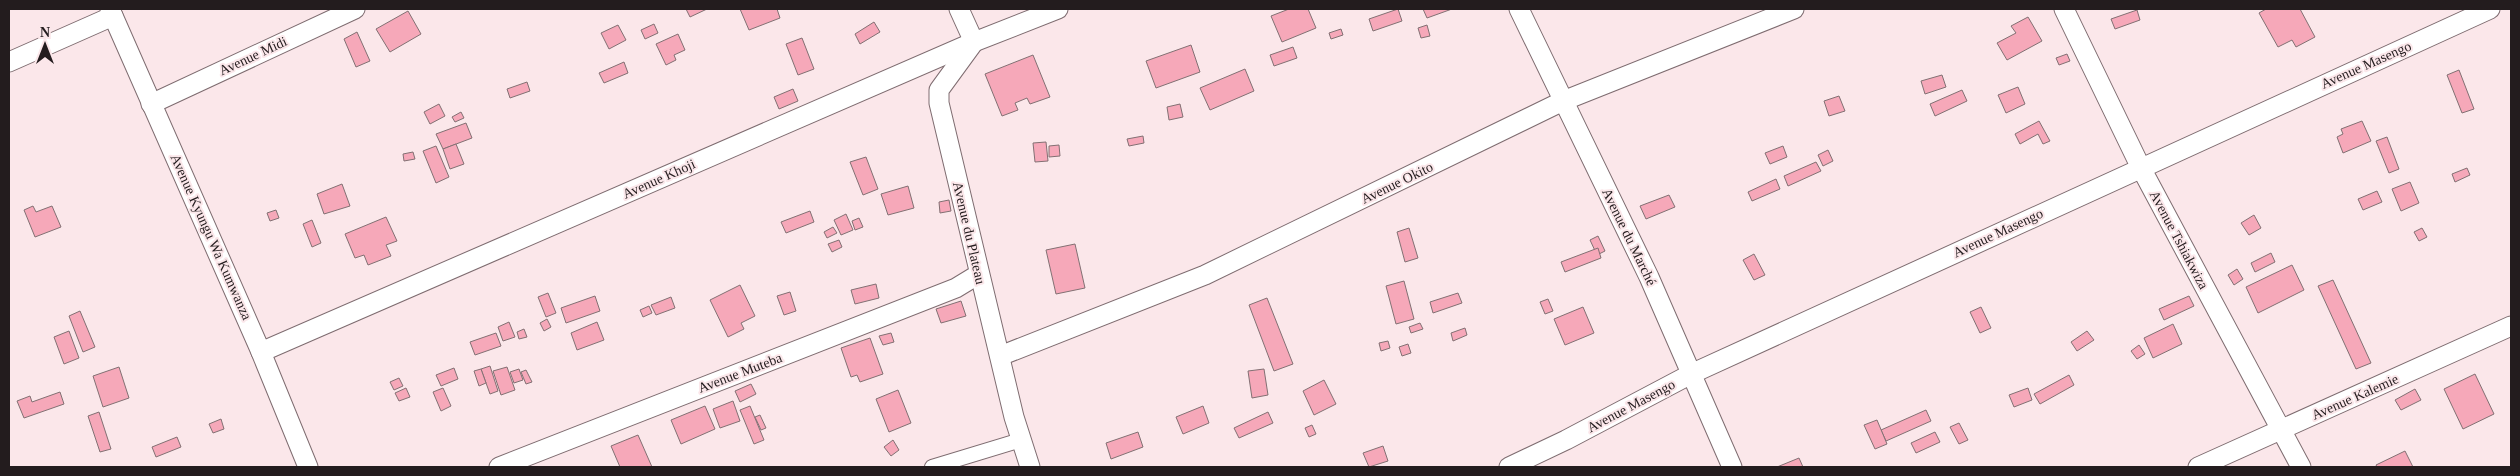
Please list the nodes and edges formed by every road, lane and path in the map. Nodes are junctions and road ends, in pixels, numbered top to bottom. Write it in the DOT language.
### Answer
graph roads {
  1 [pos="355,9"];
  2 [pos="959,9"];
  3 [pos="1058,9"];
  4 [pos="1519,9"];
  5 [pos="1794,9"];
  6 [pos="2064,9"];
  7 [pos="2490,9"];
  8 [pos="112,12"];
  9 [pos="974,42"];
  10 [pos="9,62"];
  11 [pos="1563,101"];
  12 [pos="151,104"];
  13 [pos="2140,168"];
  14 [pos="979,274"];
  15 [pos="2511,326"];
  16 [pos="262,352"];
  17 [pos="1000,356"];
  18 [pos="1691,374"];
  19 [pos="2281,430"];
  20 [pos="1021,440"];
  21 [pos="308,467"];
  22 [pos="499,467"];
  23 [pos="932,467"];
  24 [pos="1030,467"];
  25 [pos="1509,467"];
  26 [pos="1732,467"];
  27 [pos="2198,467"];
  28 [pos="2301,467"];
  1 -- 12 [label="street, Avenue Midi"];
  2 -- 9 [label="street"];
  3 -- 9 [label="street, Avenue Khoji"];
  4 -- 11 [label="street, Avenue du Marché"];
  5 -- 11 [label="street, Avenue Okito"];
  6 -- 13 [label="street, Avenue Tshiakwiza"];
  7 -- 13 [label="street, Avenue Masengo"];
  8 -- 10 [label="street"];
  8 -- 12 [label="street, Avenue Kyungu Wa Kumwanza"];
  9 -- 14 [label="street, Avenue du Plateau"];
  9 -- 16 [label="street, Avenue Khoji"];
  11 -- 17 [label="street, Avenue Okito"];
  11 -- 18 [label="street, Avenue du Marché"];
  12 -- 16 [label="street, Avenue Kyungu Wa Kumwanza"];
  13 -- 18 [label="street, Avenue Masengo"];
  13 -- 19 [label="street, Avenue Tshiakwiza"];
  14 -- 17 [label="street, Avenue du Plateau"];
  14 -- 22 [label="street, Avenue Muteba"];
  15 -- 19 [label="street, Avenue Kalemie"];
  16 -- 21 [label="street, Avenue Kyungu Wa Kumwanza"];
  17 -- 20 [label="street, Avenue du Plateau"];
  18 -- 25 [label="street, Avenue Masengo"];
  18 -- 26 [label="street, Avenue du Marché"];
  19 -- 27 [label="street, Avenue Kalemie"];
  19 -- 28 [label="street, Avenue Tshiakwiza"];
  20 -- 23 [label="street"];
  20 -- 24 [label="street, Avenue du Plateau"];
}
